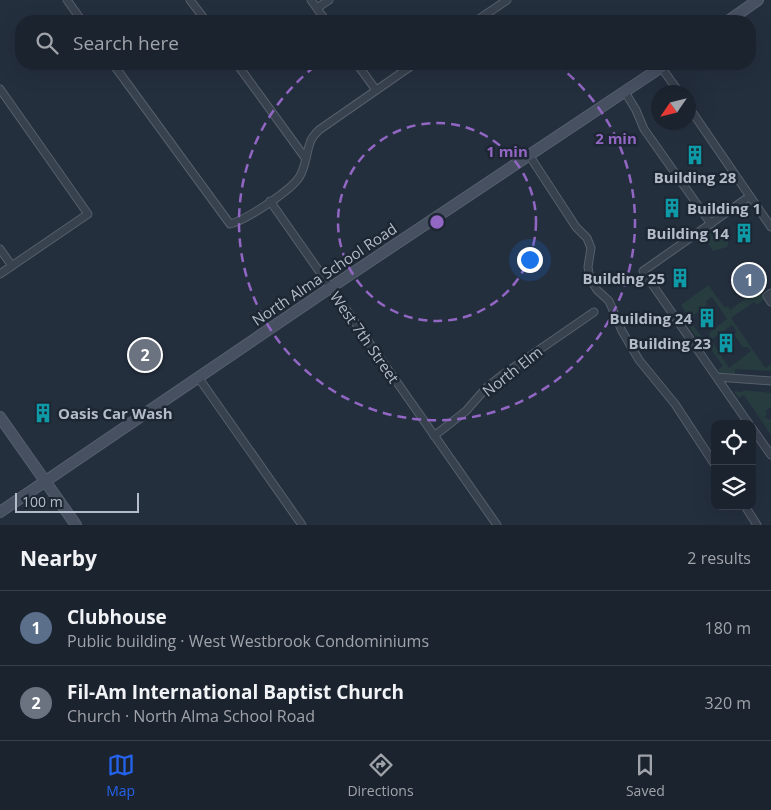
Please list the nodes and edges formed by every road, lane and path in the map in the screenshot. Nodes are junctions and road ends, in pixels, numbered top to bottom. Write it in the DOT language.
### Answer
graph roads {
  1 [pos="67,0"];
  2 [pos="190,0"];
  3 [pos="311,0"];
  4 [pos="329,0"];
  5 [pos="508,0"];
  6 [pos="758,0"];
  7 [pos="317,8"];
  8 [pos="78,15"];
  9 [pos="201,15"];
  10 [pos="322,15"];
  11 [pos="485,15"];
  12 [pos="737,15"];
  13 [pos="117,70"];
  14 [pos="241,70"];
  15 [pos="361,70"];
  16 [pos="405,70"];
  17 [pos="657,70"];
  18 [pos="667,70"];
  19 [pos="675,85"];
  20 [pos="0,88"];
  21 [pos="376,90"];
  22 [pos="625,92"];
  23 [pos="696,118"];
  24 [pos="529,155"];
  25 [pos="306,158"];
  26 [pos="750,196"];
  27 [pos="270,201"];
  28 [pos="711,224"];
  29 [pos="771,227"];
  30 [pos="0,249"];
  31 [pos="12,266"];
  32 [pos="0,274"];
  33 [pos="331,287"];
  34 [pos="771,293"];
  35 [pos="771,302"];
  36 [pos="594,312"];
  37 [pos="198,377"];
  38 [pos="717,377"];
  39 [pos="771,381"];
  40 [pos="0,417"];
  41 [pos="747,420"];
  42 [pos="756,434"];
  43 [pos="434,436"];
  44 [pos="771,455"];
  45 [pos="711,459"];
  46 [pos="46,481"];
  47 [pos="748,510"];
  48 [pos="0,512"];
  49 [pos="76,525"];
  50 [pos="302,525"];
  51 [pos="497,525"];
  52 [pos="757,525"];
  1 -- 8 [label="street"];
  2 -- 9 [label="street"];
  3 -- 7 [label="street"];
  4 -- 7 [label="street"];
  5 -- 11 [label="street"];
  6 -- 12 [label="main road"];
  7 -- 10 [label="street"];
  13 -- 27 [label="street"];
  14 -- 25 [label="street"];
  15 -- 21 [label="street"];
  16 -- 21 [label="street"];
  17 -- 22 [label="main road, North Alma School Road"];
  18 -- 19 [label="street"];
  20 -- 31 [label="street"];
  21 -- 25 [label="street"];
  22 -- 24 [label="main road, North Alma School Road"];
  22 -- 28 [label="street"];
  23 -- 26 [label="street"];
  24 -- 33 [label="main road, North Alma School Road"];
  24 -- 45 [label="street"];
  25 -- 27 [label="street"];
  26 -- 28 [label="street"];
  26 -- 29 [label="street"];
  27 -- 33 [label="street, West 7th Street"];
  28 -- 38 [label="street"];
  30 -- 31 [label="street"];
  31 -- 32 [label="street"];
  33 -- 37 [label="main road, North Alma School Road"];
  33 -- 43 [label="street, West 7th Street"];
  34 -- 35 [label="street"];
  36 -- 43 [label="street, North Elm"];
  37 -- 46 [label="main road, North Alma School Road"];
  37 -- 50 [label="street"];
  38 -- 39 [label="street"];
  38 -- 41 [label="street"];
  40 -- 46 [label="main road"];
  42 -- 44 [label="street"];
  43 -- 51 [label="street, West 7th Street"];
  46 -- 48 [label="main road, North Alma School Road"];
  46 -- 49 [label="main road"];
  47 -- 52 [label="street"];
}
